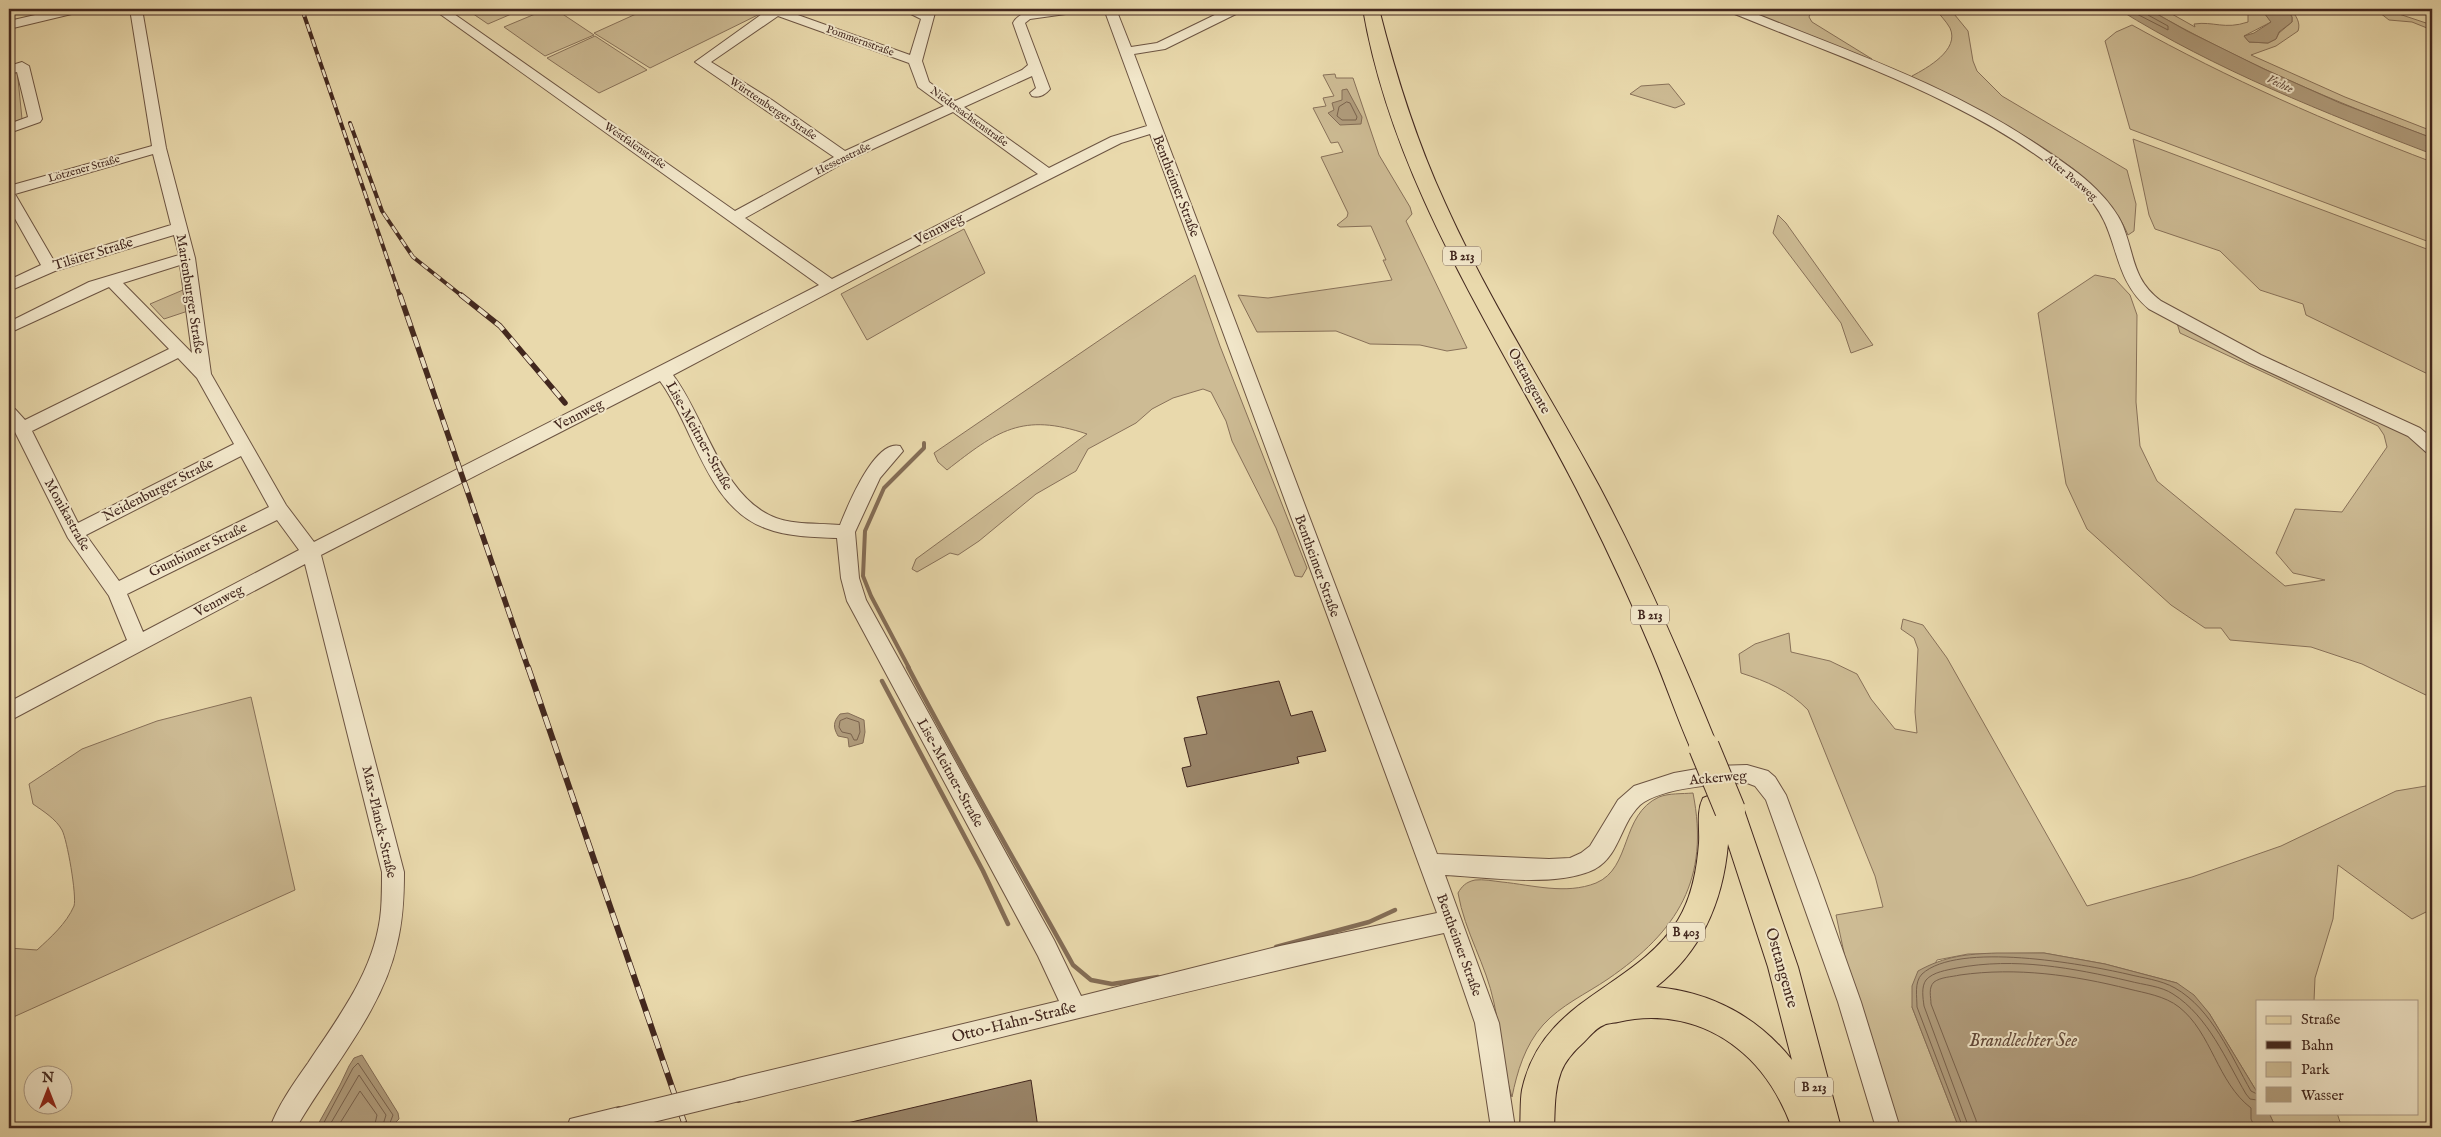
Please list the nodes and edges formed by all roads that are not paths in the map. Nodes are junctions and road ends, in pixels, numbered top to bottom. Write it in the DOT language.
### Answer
graph roads {
  1 [pos="76,9"];
  2 [pos="136,9"];
  3 [pos="439,9"];
  4 [pos="907,9"];
  5 [pos="1076,9"];
  6 [pos="1110,9"];
  7 [pos="1236,9"];
  8 [pos="1371,9"];
  9 [pos="1734,9"];
  10 [pos="929,13"];
  11 [pos="27,15"];
  12 [pos="9,25"];
  13 [pos="1125,52"];
  14 [pos="915,61"];
  15 [pos="702,62"];
  16 [pos="1035,66"];
  17 [pos="9,70"];
  18 [pos="1037,93"];
  19 [pos="954,106"];
  20 [pos="1154,128"];
  21 [pos="9,129"];
  22 [pos="159,148"];
  23 [pos="844,157"];
  24 [pos="1047,174"];
  25 [pos="9,191"];
  26 [pos="9,196"];
  27 [pos="736,217"];
  28 [pos="16,220"];
  29 [pos="180,228"];
  30 [pos="187,258"];
  31 [pos="50,267"];
  32 [pos="112,281"];
  33 [pos="830,285"];
  34 [pos="9,286"];
  35 [pos="9,328"];
  36 [pos="178,351"];
  37 [pos="663,373"];
  38 [pos="203,374"];
  39 [pos="9,413"];
  40 [pos="22,429"];
  41 [pos="2432,447"];
  42 [pos="243,448"];
  43 [pos="894,451"];
  44 [pos="280,510"];
  45 [pos="846,532"];
  46 [pos="74,533"];
  47 [pos="311,552"];
  48 [pos="116,591"];
  49 [pos="138,643"];
  50 [pos="9,712"];
  51 [pos="1721,809"];
  52 [pos="1430,864"];
  53 [pos="1450,921"];
  54 [pos="1074,1008"];
  55 [pos="1589,1016"];
  56 [pos="282,1128"];
  57 [pos="579,1128"];
  58 [pos="1503,1128"];
  59 [pos="1537,1128"];
  60 [pos="1808,1128"];
  61 [pos="1824,1128"];
  62 [pos="1888,1128"];
  1 -- 11 [label="street"];
  2 -- 22 [label="street, Marienburger Straße"];
  3 -- 27 [label="street, Westfalenstraße"];
  4 -- 10 [label="street"];
  5 -- 16 [label="street"];
  6 -- 13 [label="street, Bentheimer Straße"];
  7 -- 13 [label="street"];
  8 -- 51 [label="main road, Osttangente / B 213, bridge"];
  9 -- 41 [label="street, Alter Postweg"];
  10 -- 14 [label="street"];
  11 -- 12 [label="street"];
  13 -- 20 [label="street, Bentheimer Straße"];
  14 -- 15 [label="street, Pommernstraße"];
  14 -- 19 [label="street, Niedersachsenstraße"];
  15 -- 23 [label="street, Württemberger Straße"];
  16 -- 18 [label="street"];
  16 -- 19 [label="street, Hessenstraße"];
  17 -- 21 [label="street"];
  19 -- 23 [label="street, Hessenstraße"];
  19 -- 24 [label="street, Niedersachsenstraße"];
  20 -- 24 [label="street, Vennweg"];
  20 -- 52 [label="street, Bentheimer Straße"];
  22 -- 25 [label="street, Lötzener Straße"];
  22 -- 29 [label="street, Marienburger Straße"];
  23 -- 27 [label="street, Hessenstraße"];
  24 -- 33 [label="street, Vennweg"];
  26 -- 28 [label="street"];
  27 -- 33 [label="street, Westfalenstraße"];
  28 -- 31 [label="street"];
  29 -- 30 [label="street, Marienburger Straße"];
  29 -- 31 [label="street, Tilsiter Straße"];
  30 -- 32 [label="street"];
  30 -- 38 [label="street, Marienburger Straße"];
  31 -- 34 [label="street, Tilsiter Straße"];
  32 -- 35 [label="street"];
  32 -- 36 [label="street"];
  33 -- 37 [label="street, Vennweg"];
  36 -- 38 [label="street"];
  36 -- 40 [label="street"];
  37 -- 45 [label="street, Lise-Meitner-Straße"];
  37 -- 47 [label="street, Vennweg"];
  38 -- 42 [label="street, Marienburger Straße"];
  39 -- 40 [label="street, Monikastraße"];
  40 -- 46 [label="street, Monikastraße"];
  42 -- 44 [label="street, Marienburger Straße"];
  42 -- 46 [label="street, Neidenburger Straße"];
  43 -- 45 [label="street, Lise-Meitner-Straße"];
  44 -- 47 [label="street, Marienburger Straße"];
  44 -- 48 [label="street, Gumbinner Straße"];
  45 -- 54 [label="street, Lise-Meitner-Straße"];
  46 -- 48 [label="street, Monikastraße"];
  47 -- 49 [label="street, Vennweg"];
  47 -- 56 [label="street, Max-Planck-Straße"];
  48 -- 49 [label="street, Monikastraße"];
  49 -- 50 [label="street, Vennweg"];
  51 -- 55 [label="main road, B 403"];
  51 -- 61 [label="main road, Osttangente / B 213"];
  52 -- 53 [label="street, Bentheimer Straße"];
  52 -- 62 [label="street, Ackerweg"];
  53 -- 54 [label="street, Otto-Hahn-Straße"];
  53 -- 58 [label="street, Bentheimer Straße"];
  54 -- 57 [label="street, Otto-Hahn-Straße, bridge"];
  55 -- 59 [label="main road, B 403"];
  55 -- 60 [label="main road"];
}
